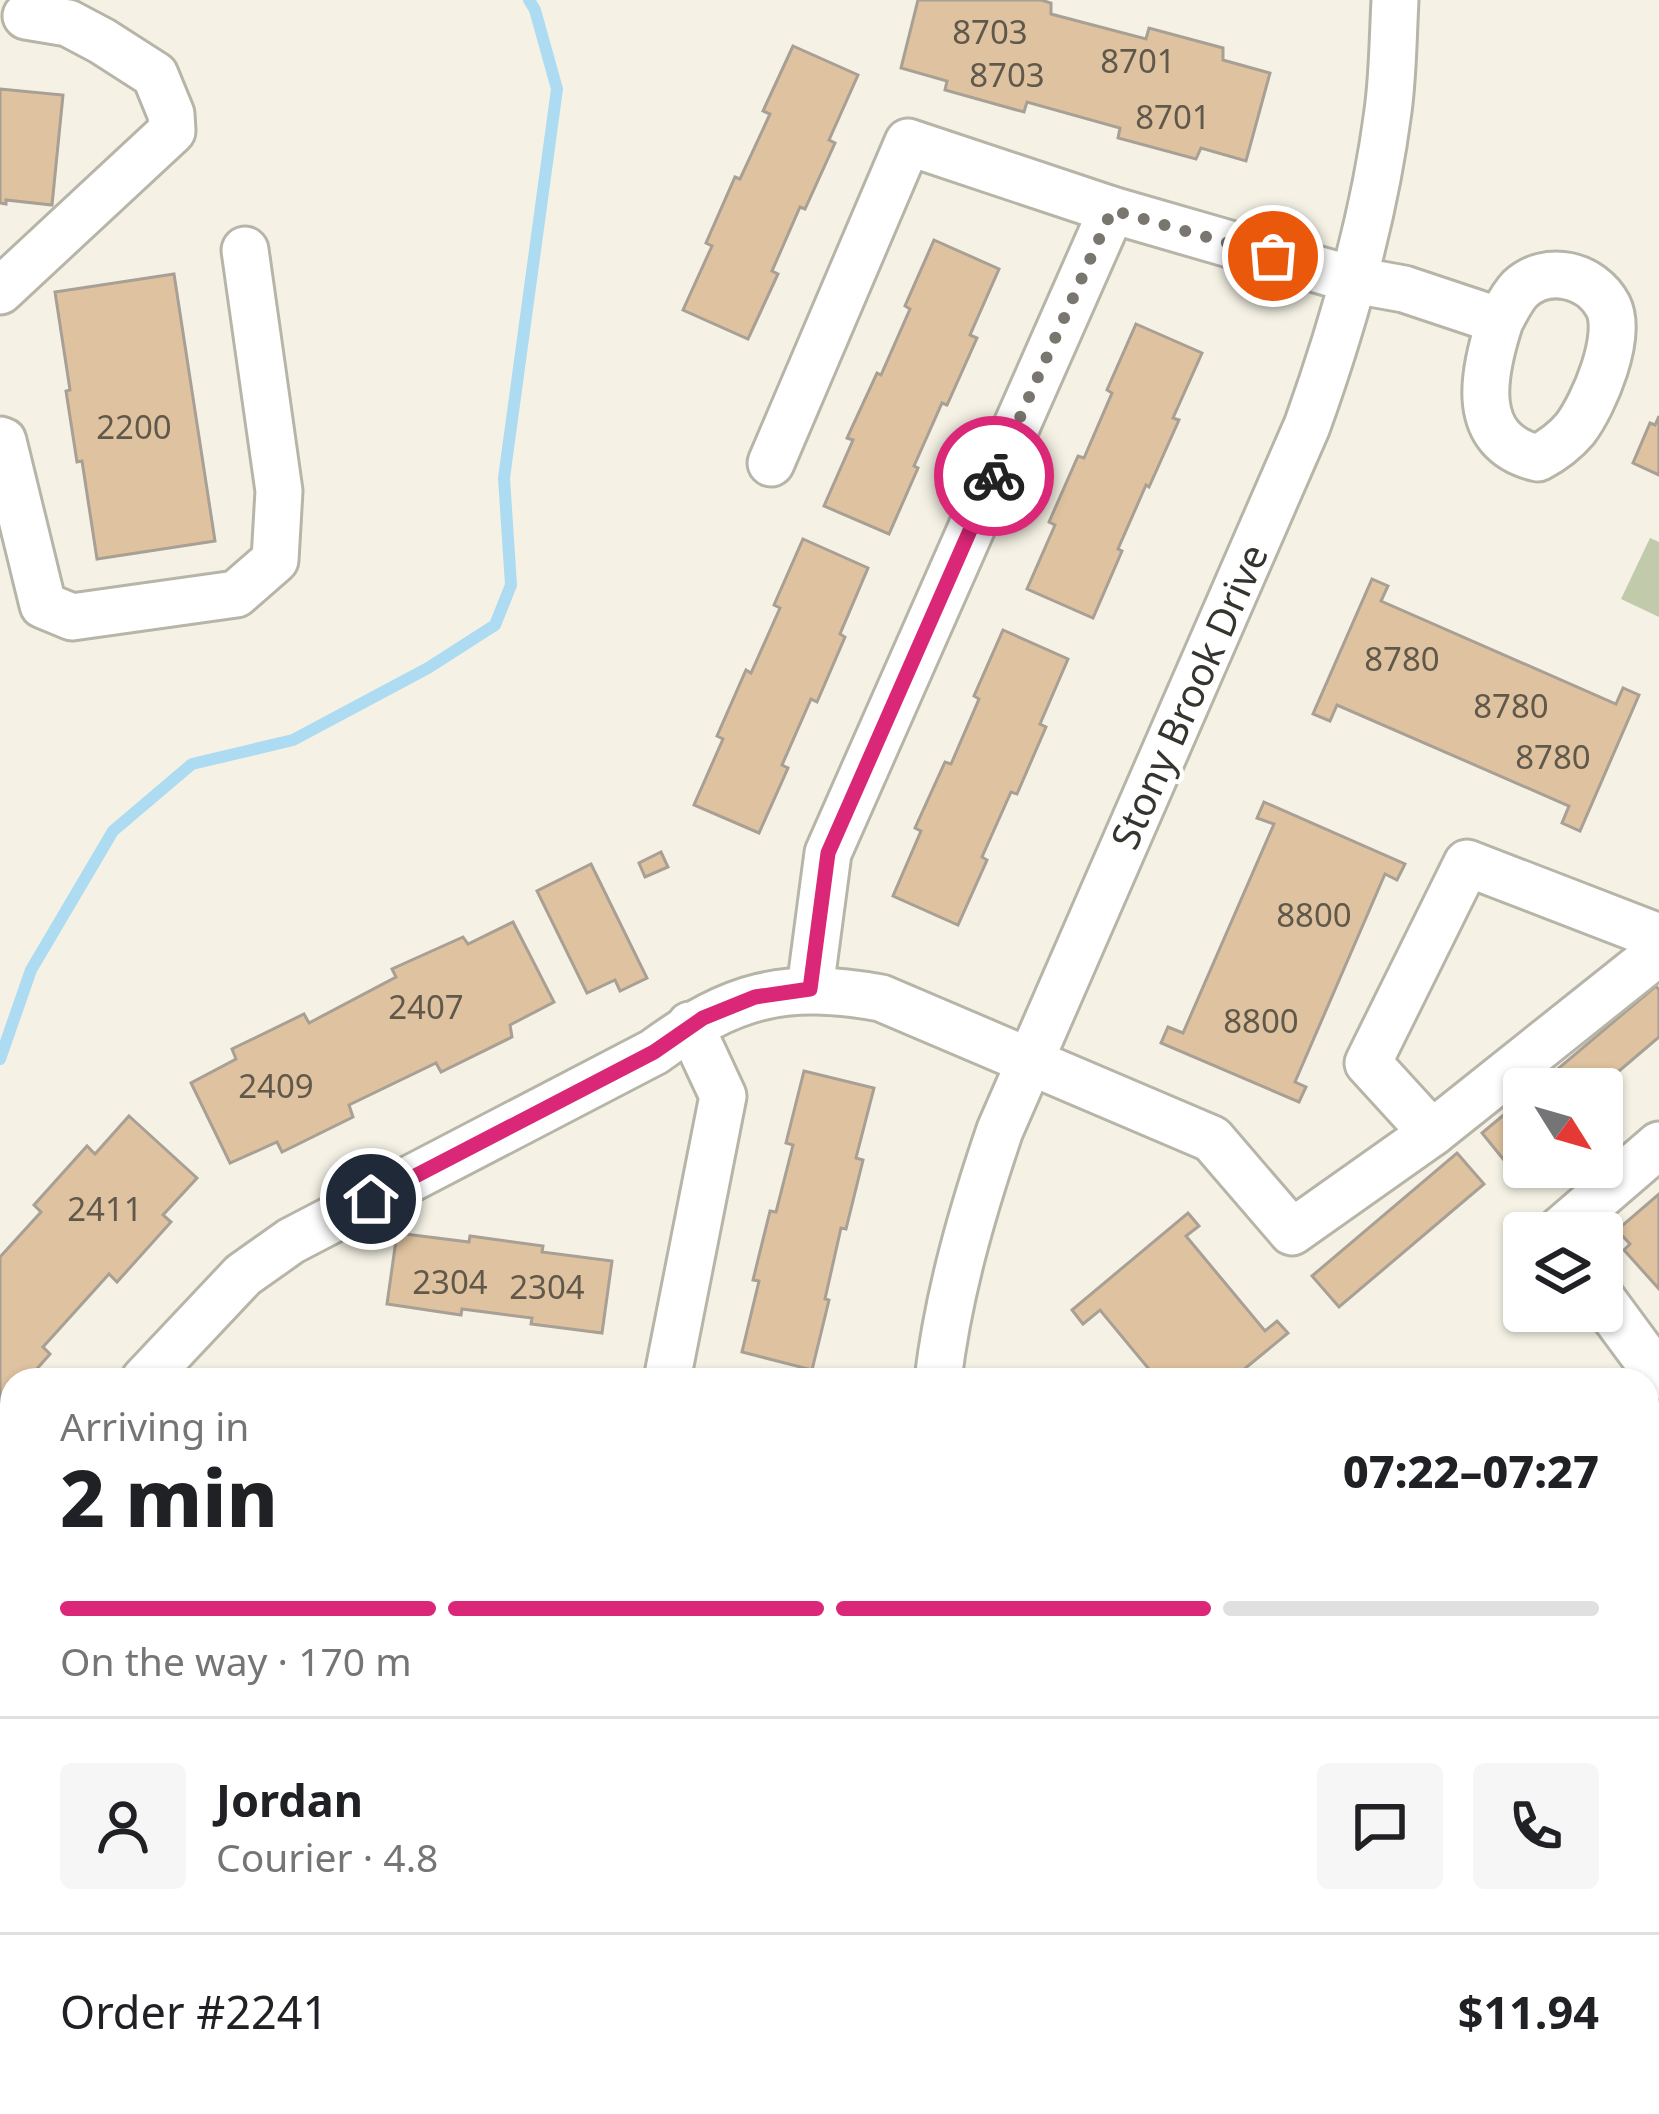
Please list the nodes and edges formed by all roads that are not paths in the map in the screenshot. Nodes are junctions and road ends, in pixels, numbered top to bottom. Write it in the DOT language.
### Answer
graph roads {
  1 [pos="1395,0"];
  2 [pos="26,16"];
  3 [pos="1112,210"];
  4 [pos="245,250"];
  5 [pos="1354,280"];
  6 [pos="0,291"];
  7 [pos="1500,321"];
  8 [pos="0,440"];
  9 [pos="771,463"];
  10 [pos="1659,938"];
  11 [pos="1659,952"];
  12 [pos="810,989"];
  13 [pos="690,1025"];
  14 [pos="1029,1060"];
  15 [pos="1432,1133"];
  16 [pos="1659,1144"];
  17 [pos="1581,1212"];
  18 [pos="1623,1327"];
  19 [pos="155,1368"];
  20 [pos="669,1368"];
  21 [pos="939,1368"];
  22 [pos="1653,1368"];
  1 -- 5 [label="street, Stony Brook Drive"];
  2 -- 6 [label="street"];
  3 -- 5 [label="street"];
  3 -- 9 [label="street"];
  3 -- 12 [label="street"];
  4 -- 8 [label="street"];
  5 -- 7 [label="street"];
  5 -- 14 [label="street, Stony Brook Drive"];
  10 -- 15 [label="street"];
  11 -- 15 [label="street"];
  12 -- 13 [label="street"];
  12 -- 14 [label="street"];
  13 -- 19 [label="street"];
  13 -- 20 [label="street"];
  14 -- 15 [label="street"];
  14 -- 21 [label="street, Stony Brook Drive"];
  16 -- 17 [label="street"];
  18 -- 22 [label="street"];
}
